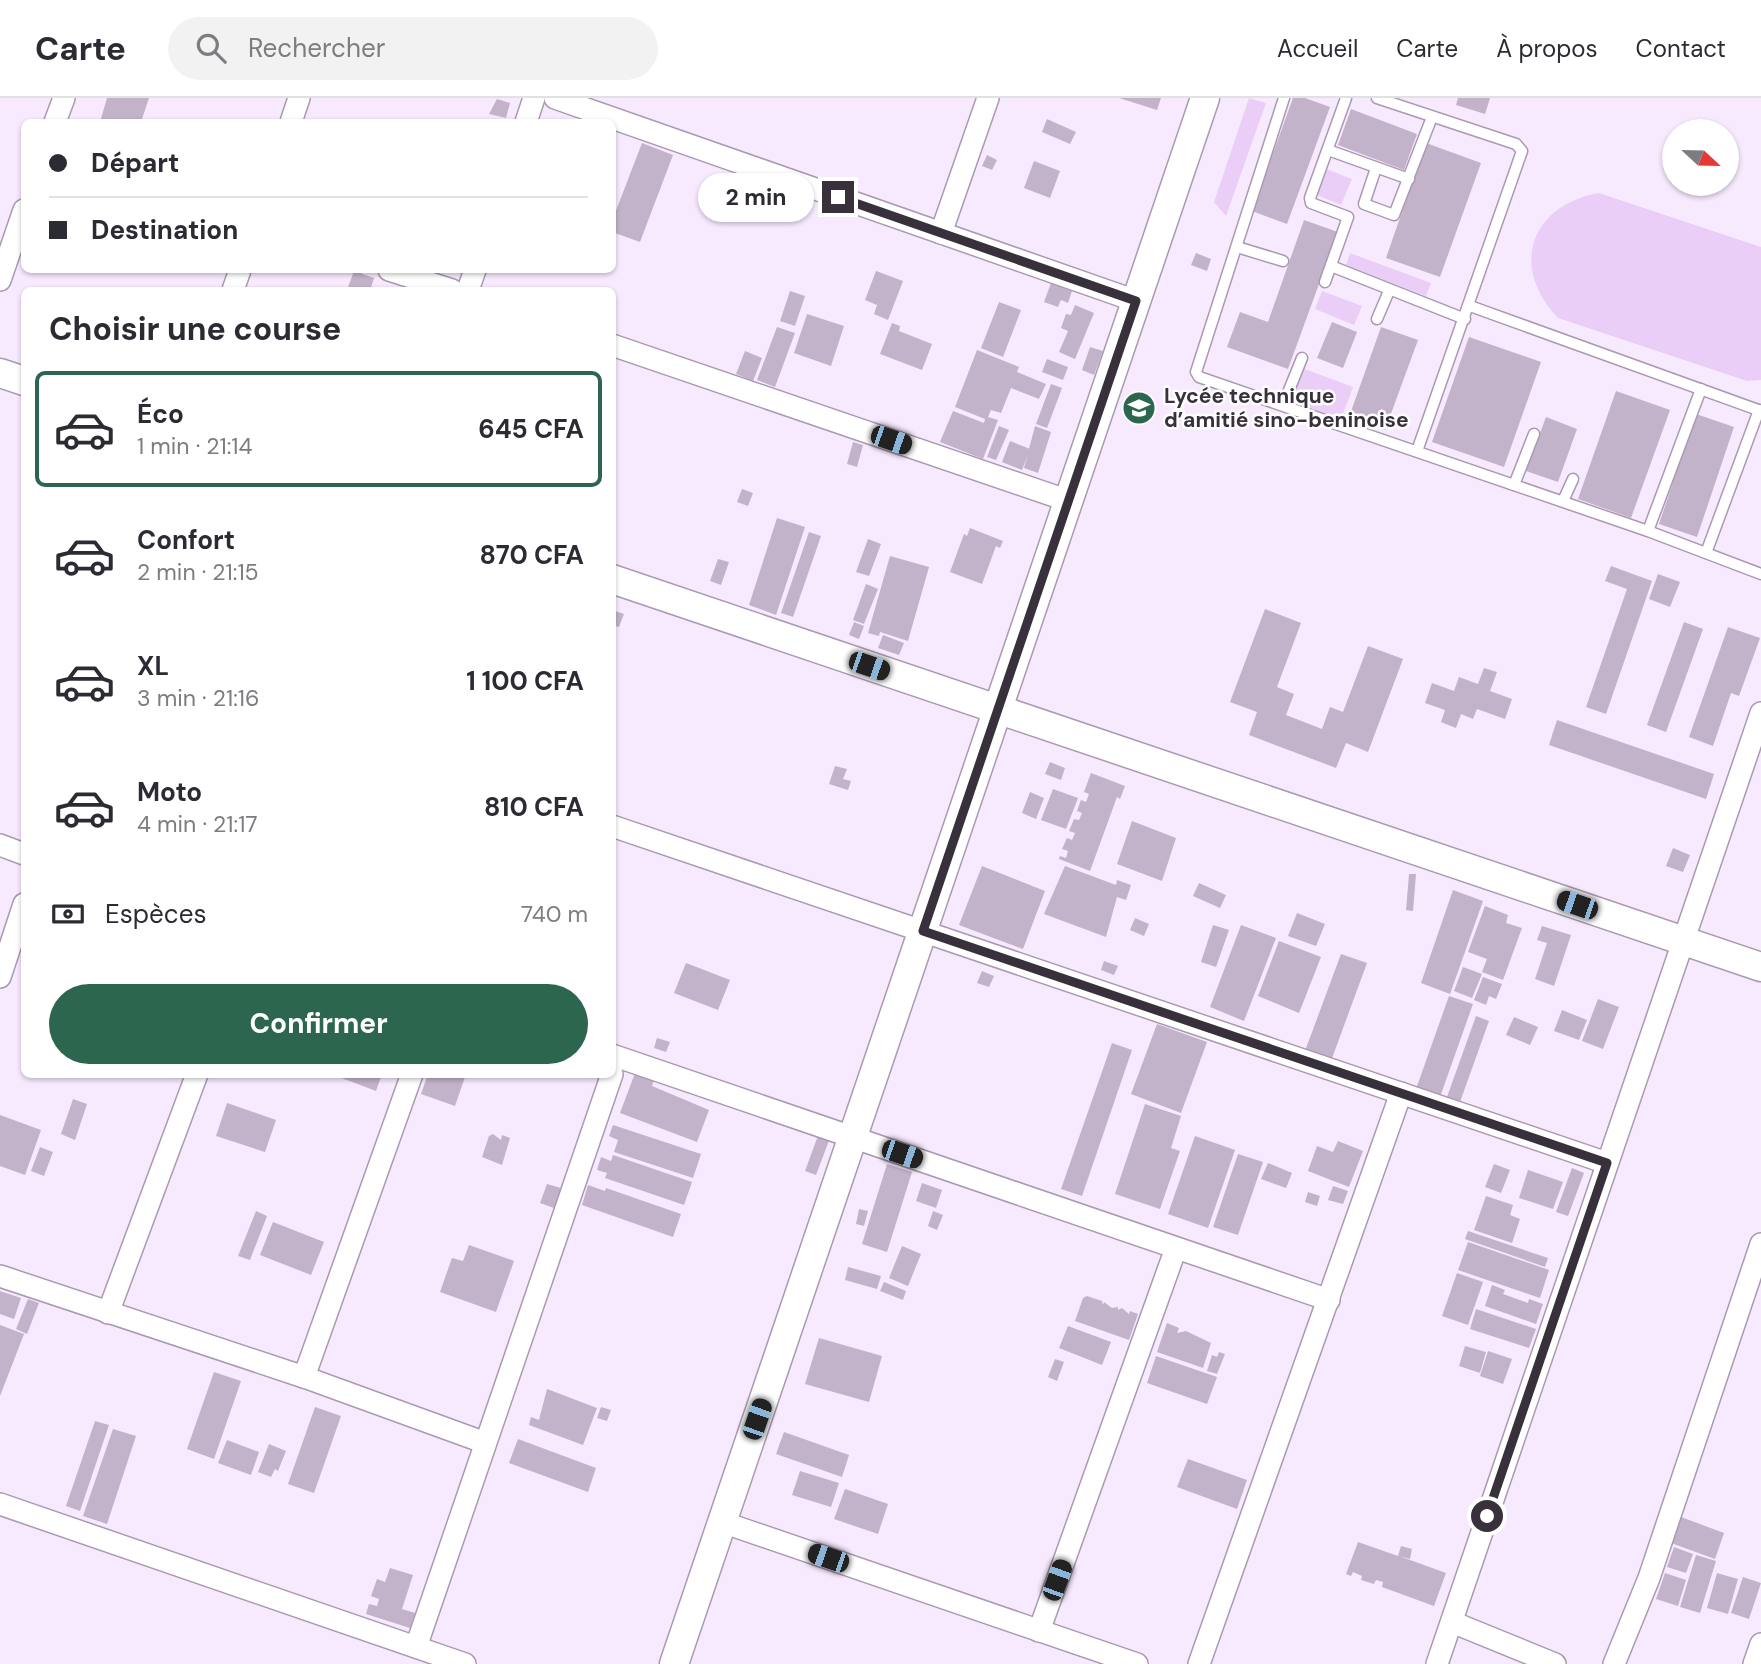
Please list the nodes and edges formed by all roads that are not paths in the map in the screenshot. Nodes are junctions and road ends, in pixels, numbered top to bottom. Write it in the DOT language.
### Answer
graph roads {
  1 [pos="64,98"];
  2 [pos="299,98"];
  3 [pos="534,98"];
  4 [pos="555,98"];
  5 [pos="988,98"];
  6 [pos="1205,98"];
  7 [pos="1284,98"];
  8 [pos="1346,98"];
  9 [pos="1377,98"];
  10 [pos="1432,117"];
  11 [pos="56,119"];
  12 [pos="292,119"];
  13 [pos="527,119"];
  14 [pos="615,119"];
  15 [pos="616,119"];
  16 [pos="1328,150"];
  17 [pos="1376,168"];
  18 [pos="1409,178"];
  19 [pos="21,219"];
  20 [pos="941,233"];
  21 [pos="1237,247"];
  22 [pos="1283,261"];
  23 [pos="1331,267"];
  24 [pos="398,273"];
  25 [pos="0,280"];
  26 [pos="1325,282"];
  27 [pos="443,287"];
  28 [pos="1389,291"];
  29 [pos="1136,301"];
  30 [pos="1470,306"];
  31 [pos="1377,319"];
  32 [pos="1465,319"];
  33 [pos="616,346"];
  34 [pos="1302,358"];
  35 [pos="0,373"];
  36 [pos="21,380"];
  37 [pos="1701,389"];
  38 [pos="1283,405"];
  39 [pos="1760,410"];
  40 [pos="1534,434"];
  41 [pos="1417,451"];
  42 [pos="1573,479"];
  43 [pos="1514,485"];
  44 [pos="1069,501"];
  45 [pos="1563,501"];
  46 [pos="1648,531"];
  47 [pos="1706,553"];
  48 [pos="1761,574"];
  49 [pos="616,580"];
  50 [pos="998,709"];
  51 [pos="1761,713"];
  52 [pos="616,827"];
  53 [pos="0,845"];
  54 [pos="21,853"];
  55 [pos="21,913"];
  56 [pos="923,931"];
  57 [pos="1683,940"];
  58 [pos="1761,967"];
  59 [pos="0,977"];
  60 [pos="616,1066"];
  61 [pos="196,1078"];
  62 [pos="411,1078"];
  63 [pos="609,1078"];
  64 [pos="1401,1093"];
  65 [pos="853,1137"];
  66 [pos="1607,1163"];
  67 [pos="1761,1244"];
  68 [pos="1176,1248"];
  69 [pos="0,1276"];
  70 [pos="1329,1300"];
  71 [pos="108,1313"];
  72 [pos="304,1377"];
  73 [pos="483,1442"];
  74 [pos="0,1504"];
  75 [pos="722,1522"];
  76 [pos="1452,1622"];
  77 [pos="1039,1631"];
  78 [pos="1761,1644"];
  79 [pos="416,1647"];
  80 [pos="465,1664"];
  81 [pos="674,1664"];
  82 [pos="1137,1664"];
  83 [pos="1199,1664"];
  84 [pos="1437,1664"];
  85 [pos="1555,1664"];
  86 [pos="1614,1664"];
  87 [pos="1754,1664"];
  1 -- 11 [label="street"];
  2 -- 12 [label="street"];
  3 -- 13 [label="street"];
  4 -- 14 [label="street"];
  5 -- 20 [label="street"];
  6 -- 29 [label="street"];
  7 -- 21 [label="lane"];
  8 -- 16 [label="lane"];
  9 -- 10 [label="lane"];
  10 -- 18 [label="lane"];
  10 -- 30 [label="lane"];
  15 -- 20 [label="street"];
  16 -- 17 [label="lane"];
  16 -- 23 [label="lane"];
  17 -- 18 [label="lane"];
  17 -- 18 [label="lane"];
  19 -- 25 [label="street"];
  20 -- 29 [label="street"];
  21 -- 22 [label="lane"];
  21 -- 38 [label="lane"];
  23 -- 26 [label="lane"];
  23 -- 28 [label="lane"];
  24 -- 27 [label="street"];
  28 -- 31 [label="lane"];
  28 -- 32 [label="lane"];
  29 -- 44 [label="street"];
  30 -- 32 [label="lane"];
  30 -- 37 [label="lane"];
  32 -- 41 [label="lane"];
  33 -- 44 [label="street"];
  34 -- 38 [label="lane"];
  35 -- 36 [label="street"];
  37 -- 39 [label="lane"];
  37 -- 46 [label="lane"];
  38 -- 41 [label="lane"];
  39 -- 47 [label="lane"];
  40 -- 43 [label="lane"];
  41 -- 43 [label="lane"];
  42 -- 45 [label="lane"];
  43 -- 45 [label="lane"];
  44 -- 50 [label="street"];
  45 -- 46 [label="lane"];
  46 -- 47 [label="lane"];
  47 -- 48 [label="lane"];
  49 -- 50 [label="street"];
  50 -- 56 [label="street"];
  50 -- 57 [label="street"];
  51 -- 57 [label="street"];
  52 -- 56 [label="street"];
  53 -- 54 [label="street"];
  55 -- 59 [label="street"];
  56 -- 64 [label="street"];
  56 -- 65 [label="street"];
  57 -- 58 [label="street"];
  57 -- 66 [label="street"];
  60 -- 65 [label="street"];
  61 -- 71 [label="street"];
  62 -- 72 [label="street"];
  63 -- 73 [label="street"];
  64 -- 66 [label="street"];
  64 -- 70 [label="street"];
  65 -- 68 [label="street"];
  65 -- 75 [label="street"];
  66 -- 76 [label="street"];
  67 -- 86 [label="street"];
  68 -- 70 [label="street"];
  68 -- 77 [label="street"];
  69 -- 71 [label="street"];
  70 -- 83 [label="street"];
  71 -- 72 [label="street"];
  72 -- 73 [label="street"];
  73 -- 79 [label="street"];
  74 -- 79 [label="street"];
  75 -- 77 [label="street"];
  75 -- 81 [label="street"];
  76 -- 84 [label="street"];
  76 -- 85 [label="street"];
  77 -- 82 [label="street"];
  78 -- 87 [label="street"];
  79 -- 80 [label="street"];
}
